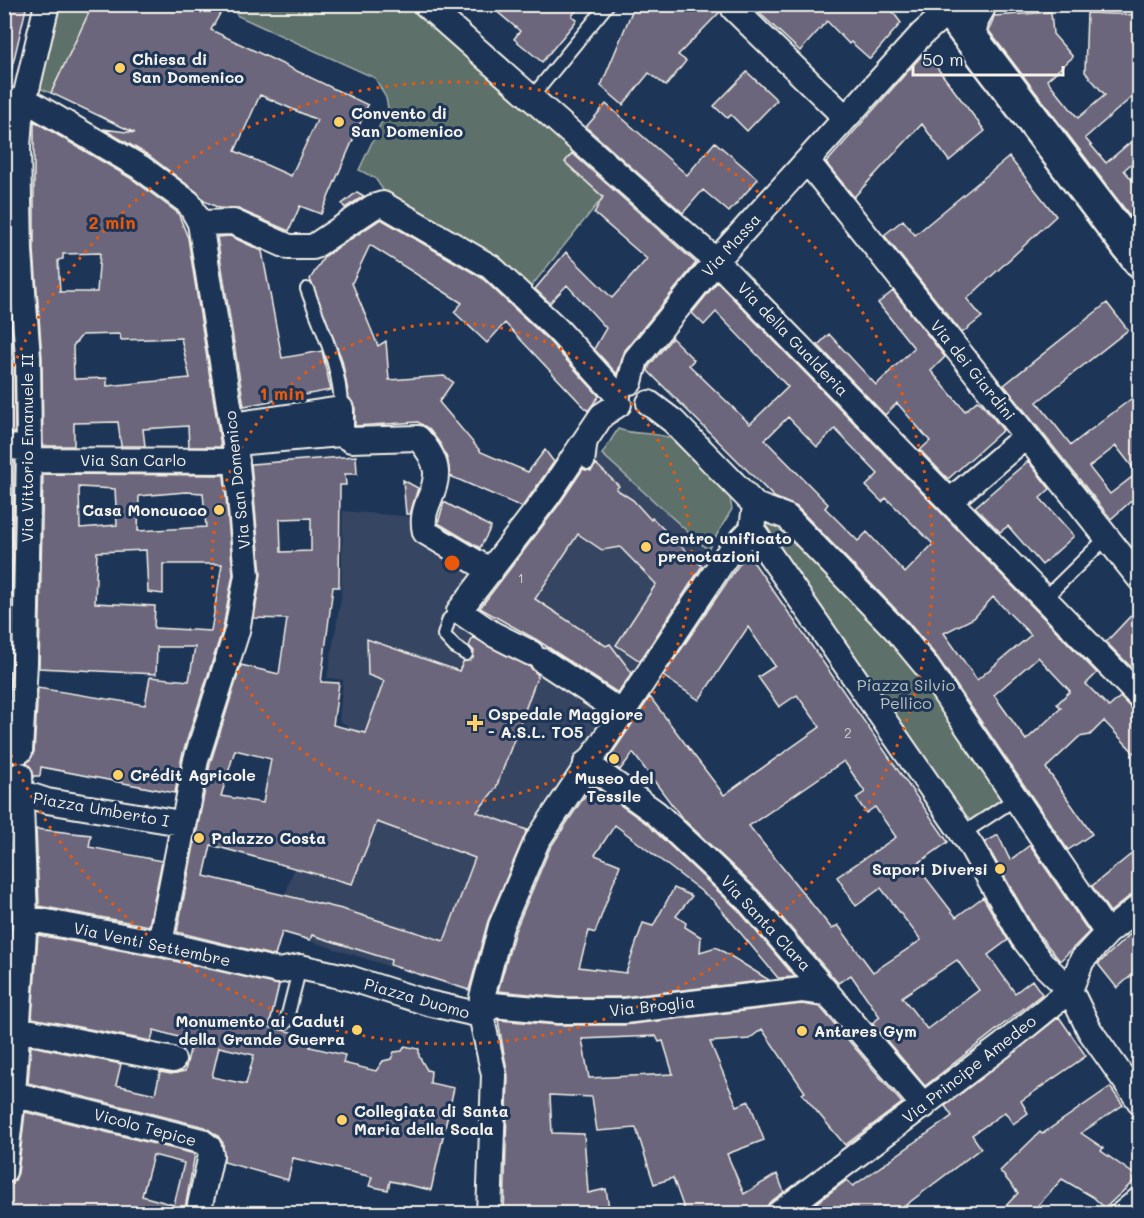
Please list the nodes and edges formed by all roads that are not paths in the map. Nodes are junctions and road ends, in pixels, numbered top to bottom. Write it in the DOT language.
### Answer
graph roads {
  1 [pos="47,4"];
  2 [pos="424,4"];
  3 [pos="608,4"];
  4 [pos="985,4"];
  5 [pos="947,7"];
  6 [pos="734,9"];
  7 [pos="972,39"];
  8 [pos="15,96"];
  9 [pos="531,98"];
  10 [pos="846,118"];
  11 [pos="807,161"];
  12 [pos="200,223"];
  13 [pos="12,251"];
  14 [pos="716,261"];
  15 [pos="1140,261"];
  16 [pos="307,289"];
  17 [pos="622,394"];
  18 [pos="341,410"];
  19 [pos="593,429"];
  20 [pos="1026,436"];
  21 [pos="346,437"];
  22 [pos="235,443"];
  23 [pos="4,447"];
  24 [pos="29,454"];
  25 [pos="588,463"];
  26 [pos="950,501"];
  27 [pos="755,505"];
  28 [pos="752,529"];
  29 [pos="1107,538"];
  30 [pos="491,571"];
  31 [pos="1140,579"];
  32 [pos="1045,598"];
  33 [pos="459,611"];
  34 [pos="466,654"];
  35 [pos="15,664"];
  36 [pos="1140,697"];
  37 [pos="622,713"];
  38 [pos="20,751"];
  39 [pos="586,763"];
  40 [pos="15,786"];
  41 [pos="1016,799"];
  42 [pos="181,823"];
  43 [pos="962,834"];
  44 [pos="1140,906"];
  45 [pos="18,913"];
  46 [pos="1107,933"];
  47 [pos="160,944"];
  48 [pos="289,969"];
  49 [pos="13,974"];
  50 [pos="1070,990"];
  51 [pos="826,993"];
  52 [pos="481,1016"];
  53 [pos="286,1022"];
  54 [pos="17,1029"];
  55 [pos="174,1060"];
  56 [pos="13,1094"];
  57 [pos="1140,1102"];
  58 [pos="924,1106"];
  59 [pos="4,1171"];
  60 [pos="198,1214"];
  61 [pos="489,1214"];
  62 [pos="778,1214"];
  1 -- 8 [label="street, Via Vittorio Emanuele II"];
  2 -- 9 [label="street, Via della Gualderia"];
  3 -- 9 [label="lane"];
  4 -- 7 [label="street"];
  5 -- 7 [label="street"];
  5 -- 10 [label="street, Via Massa"];
  6 -- 10 [label="street"];
  7 -- 15 [label="street"];
  8 -- 12 [label="street, Via San Domenico"];
  8 -- 13 [label="street, Via Vittorio Emanuele II"];
  9 -- 14 [label="street, Via della Gualderia"];
  10 -- 11 [label="street, Via Massa"];
  11 -- 14 [label="street, Via Massa"];
  11 -- 20 [label="street, Via dei Giardini"];
  12 -- 17 [label="street"];
  12 -- 22 [label="street, Via San Domenico"];
  13 -- 24 [label="street, Via Vittorio Emanuele II"];
  14 -- 17 [label="street, Via Massa"];
  14 -- 26 [label="street, Via della Gualderia"];
  16 -- 18 [label="lane"];
  17 -- 19 [label="street, Via Massa"];
  17 -- 27 [label="street"];
  18 -- 21 [label="street"];
  18 -- 22 [label="street"];
  19 -- 25 [label="lane"];
  19 -- 30 [label="street, Via Massa"];
  20 -- 26 [label="street"];
  20 -- 29 [label="street, Via dei Giardini"];
  21 -- 22 [label="street"];
  21 -- 30 [label="street"];
  22 -- 24 [label="street, Via San Carlo"];
  22 -- 42 [label="street, Via San Domenico"];
  23 -- 24 [label="street, Via San Carlo"];
  24 -- 35 [label="street, Via Vittorio Emanuele II"];
  26 -- 32 [label="street, Via della Gualderia"];
  27 -- 28 [label="street"];
  27 -- 41 [label="street"];
  28 -- 37 [label="street"];
  28 -- 43 [label="street"];
  29 -- 31 [label="street, Via dei Giardini"];
  29 -- 32 [label="lane"];
  30 -- 33 [label="street, Via Massa"];
  32 -- 36 [label="street, Via della Gualderia"];
  33 -- 34 [label="lane"];
  33 -- 37 [label="street"];
  35 -- 38 [label="street, Via Vittorio Emanuele II"];
  37 -- 39 [label="street"];
  39 -- 51 [label="street, Via Santa Clara"];
  39 -- 52 [label="street"];
  40 -- 42 [label="street, Piazza Umberto I"];
  40 -- 45 [label="street"];
  41 -- 43 [label="lane"];
  41 -- 46 [label="street"];
  42 -- 47 [label="street, Via San Domenico"];
  43 -- 50 [label="street"];
  44 -- 46 [label="street, Via Principe Amedeo"];
  45 -- 47 [label="street, Via Venti Settembre"];
  45 -- 49 [label="street"];
  46 -- 50 [label="street, Via Principe Amedeo"];
  47 -- 48 [label="street, Via Venti Settembre"];
  48 -- 52 [label="street, Piazza Duomo"];
  48 -- 53 [label="lane"];
  49 -- 54 [label="street"];
  50 -- 57 [label="street"];
  50 -- 58 [label="street, Via Principe Amedeo"];
  51 -- 52 [label="street, Via Broglia"];
  51 -- 58 [label="street, Via Santa Clara"];
  52 -- 61 [label="street, Piazza Duomo"];
  54 -- 55 [label="street"];
  54 -- 56 [label="street"];
  56 -- 59 [label="street"];
  56 -- 60 [label="street, Vicolo Tepice"];
  58 -- 62 [label="street, Via Principe Amedeo"];
}
